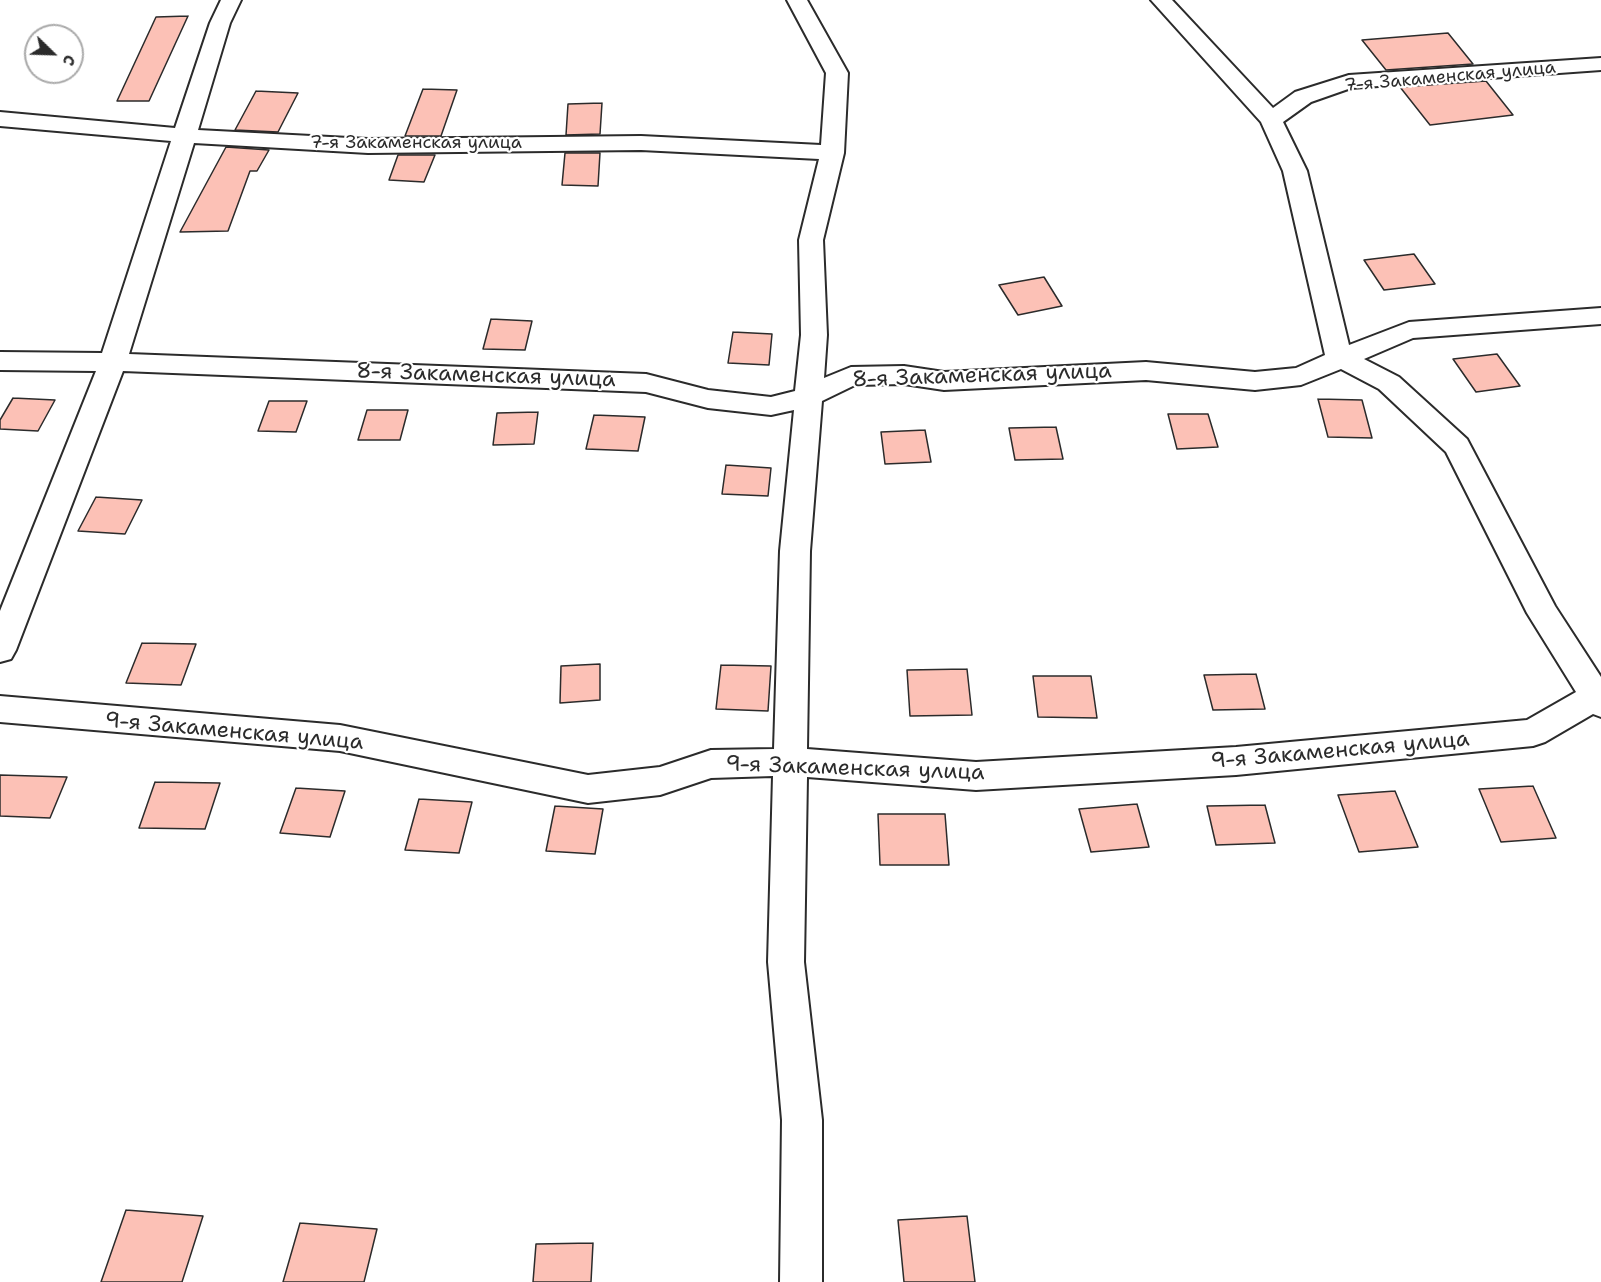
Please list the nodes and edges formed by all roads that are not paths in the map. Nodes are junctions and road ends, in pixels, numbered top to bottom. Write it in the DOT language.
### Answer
graph roads {
  1 [pos="231,0"];
  2 [pos="797,0"];
  3 [pos="1161,0"];
  4 [pos="1601,64"];
  5 [pos="0,119"];
  6 [pos="1271,120"];
  7 [pos="186,136"];
  8 [pos="832,153"];
  9 [pos="1601,316"];
  10 [pos="1339,357"];
  11 [pos="0,361"];
  12 [pos="113,362"];
  13 [pos="808,398"];
  14 [pos="0,650"];
  15 [pos="1599,699"];
  16 [pos="0,709"];
  17 [pos="792,762"];
  18 [pos="801,1282"];
  1 -- 7 [label="street"];
  2 -- 8 [label="street"];
  3 -- 6 [label="street"];
  4 -- 6 [label="street, 7-я Закаменская улица"];
  5 -- 7 [label="street, 7-я Закаменская улица"];
  6 -- 10 [label="street"];
  7 -- 8 [label="street, 7-я Закаменская улица"];
  7 -- 12 [label="street"];
  8 -- 13 [label="street"];
  9 -- 10 [label="street, 8-я Закаменская улица"];
  10 -- 13 [label="street, 8-я Закаменская улица"];
  10 -- 15 [label="street"];
  11 -- 12 [label="street, 8-я Закаменская улица"];
  12 -- 13 [label="street, 8-я Закаменская улица"];
  12 -- 14 [label="street"];
  13 -- 17 [label="street"];
  15 -- 17 [label="street, 9-я Закаменская улица"];
  16 -- 17 [label="street, 9-я Закаменская улица"];
  17 -- 18 [label="street"];
}
